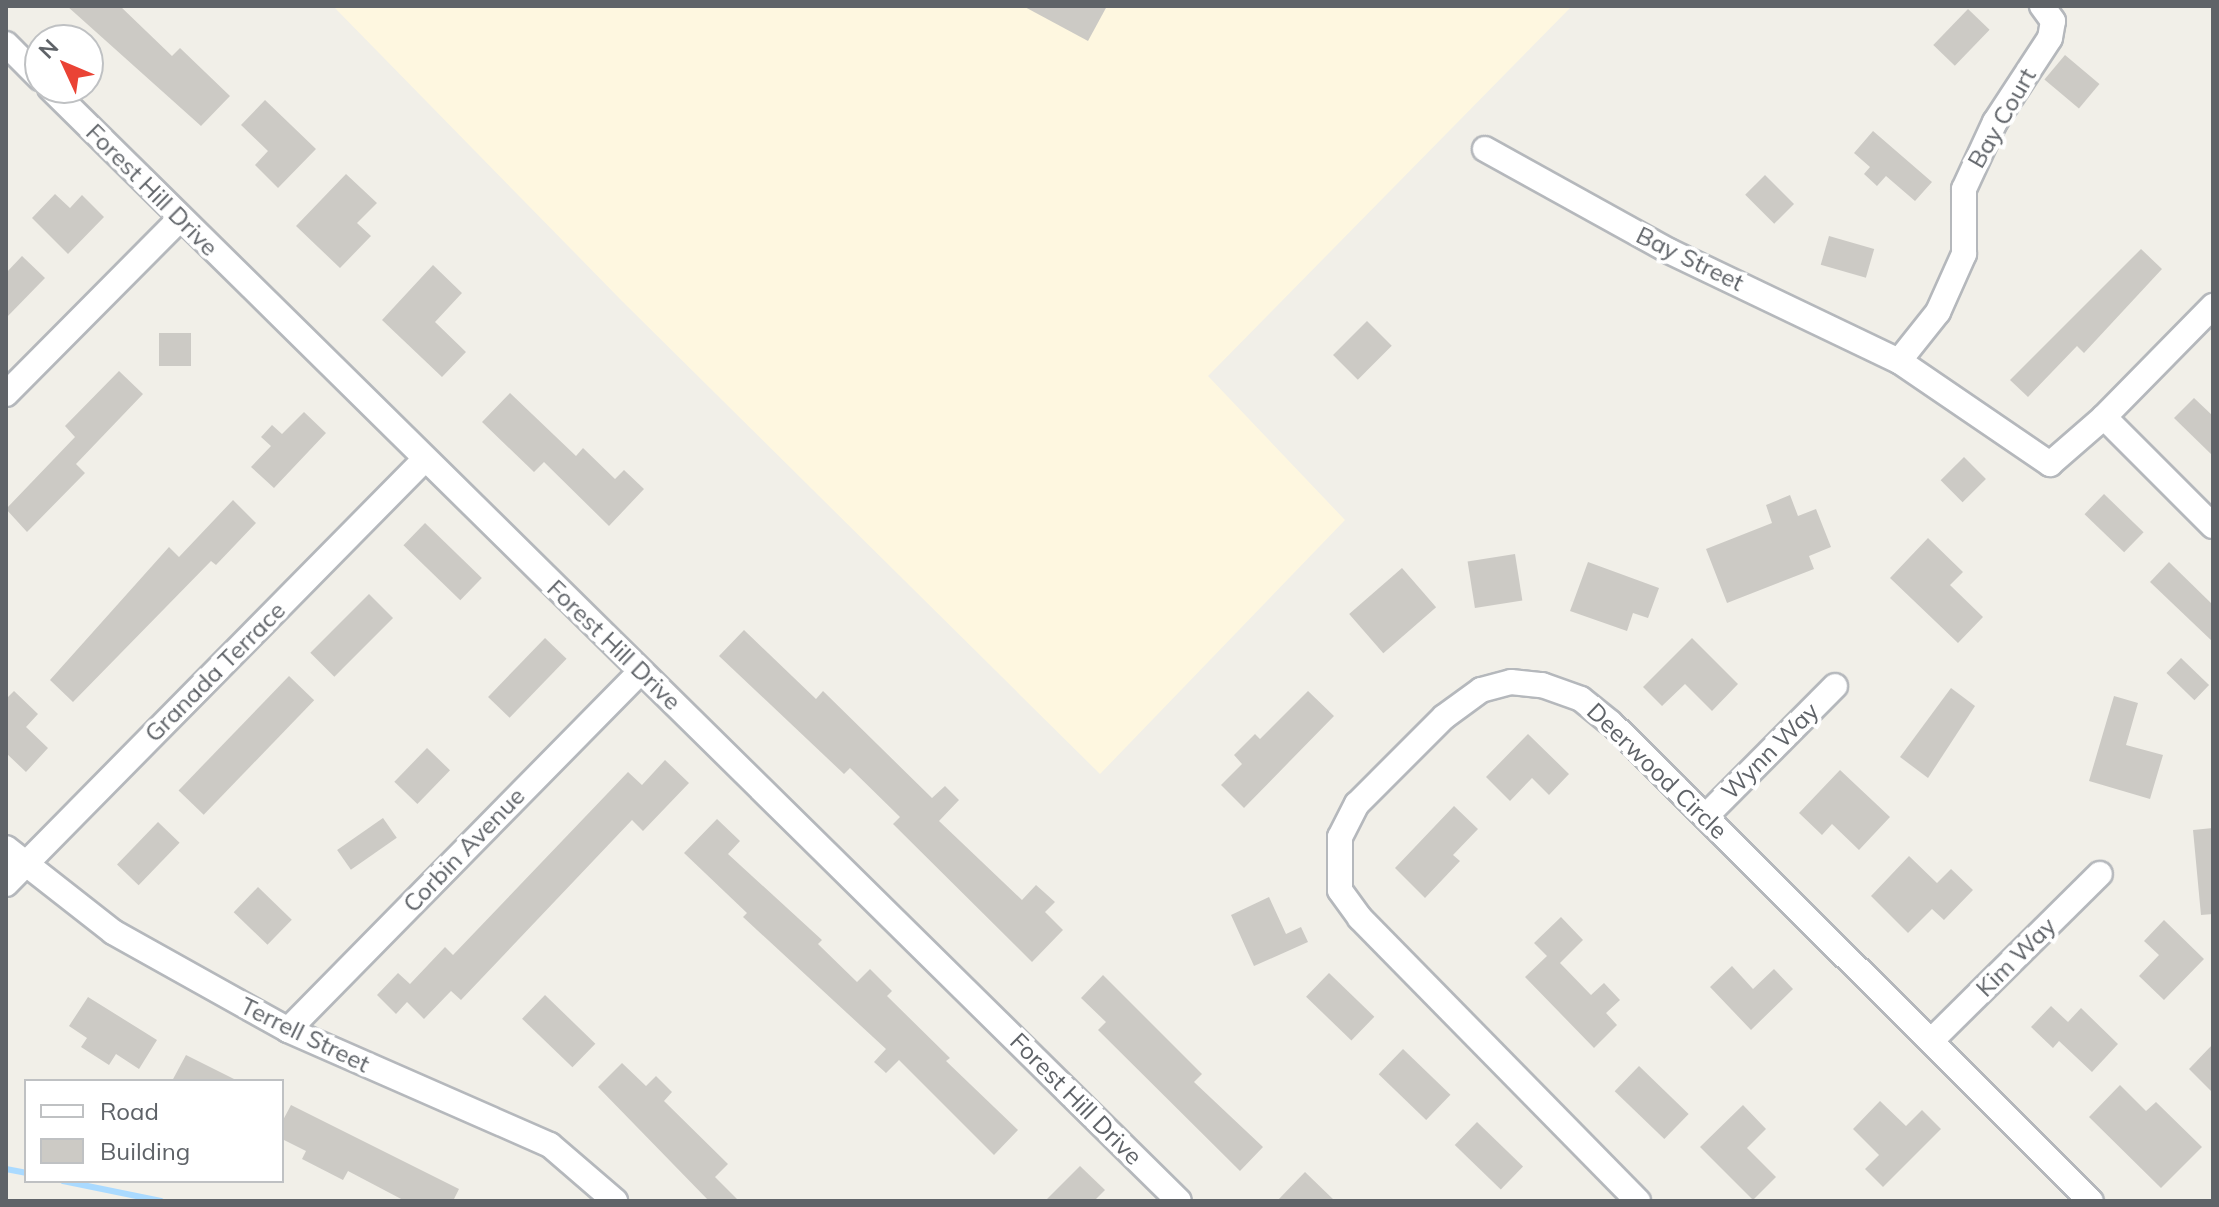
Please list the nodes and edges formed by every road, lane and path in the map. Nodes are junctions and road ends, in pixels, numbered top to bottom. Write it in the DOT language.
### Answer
graph roads {
  1 [pos="2042,6"];
  2 [pos="6,44"];
  3 [pos="24,62"];
  4 [pos="66,104"];
  5 [pos="1485,149"];
  6 [pos="180,219"];
  7 [pos="2213,306"];
  8 [pos="1899,361"];
  9 [pos="6,394"];
  10 [pos="2104,417"];
  11 [pos="425,459"];
  12 [pos="2213,526"];
  13 [pos="641,671"];
  14 [pos="1835,686"];
  15 [pos="1706,816"];
  16 [pos="6,848"];
  17 [pos="23,866"];
  18 [pos="2100,874"];
  19 [pos="6,884"];
  20 [pos="288,1030"];
  21 [pos="1932,1040"];
  22 [pos="1174,1199"];
  23 [pos="615,1201"];
  24 [pos="1638,1201"];
  25 [pos="2091,1201"];
  1 -- 8 [label="street, Bay Court"];
  2 -- 3 [label="street"];
  4 -- 6 [label="street, Forest Hill Drive"];
  5 -- 8 [label="street, Bay Street"];
  6 -- 9 [label="street"];
  6 -- 11 [label="street, Forest Hill Drive"];
  7 -- 10 [label="street"];
  8 -- 10 [label="street, Bay Street"];
  10 -- 12 [label="street"];
  11 -- 13 [label="street, Forest Hill Drive"];
  11 -- 17 [label="street, Granada Terrace"];
  13 -- 20 [label="street, Corbin Avenue"];
  13 -- 22 [label="street, Forest Hill Drive"];
  14 -- 15 [label="street, Wynn Way"];
  15 -- 21 [label="street, Deerwood Circle"];
  15 -- 24 [label="street, Deerwood Circle"];
  16 -- 17 [label="street, Terrell Street"];
  17 -- 19 [label="street, Granada Terrace"];
  17 -- 20 [label="street, Terrell Street"];
  18 -- 21 [label="street, Kim Way"];
  20 -- 23 [label="street, Terrell Street"];
  21 -- 25 [label="street, Deerwood Circle"];
}
